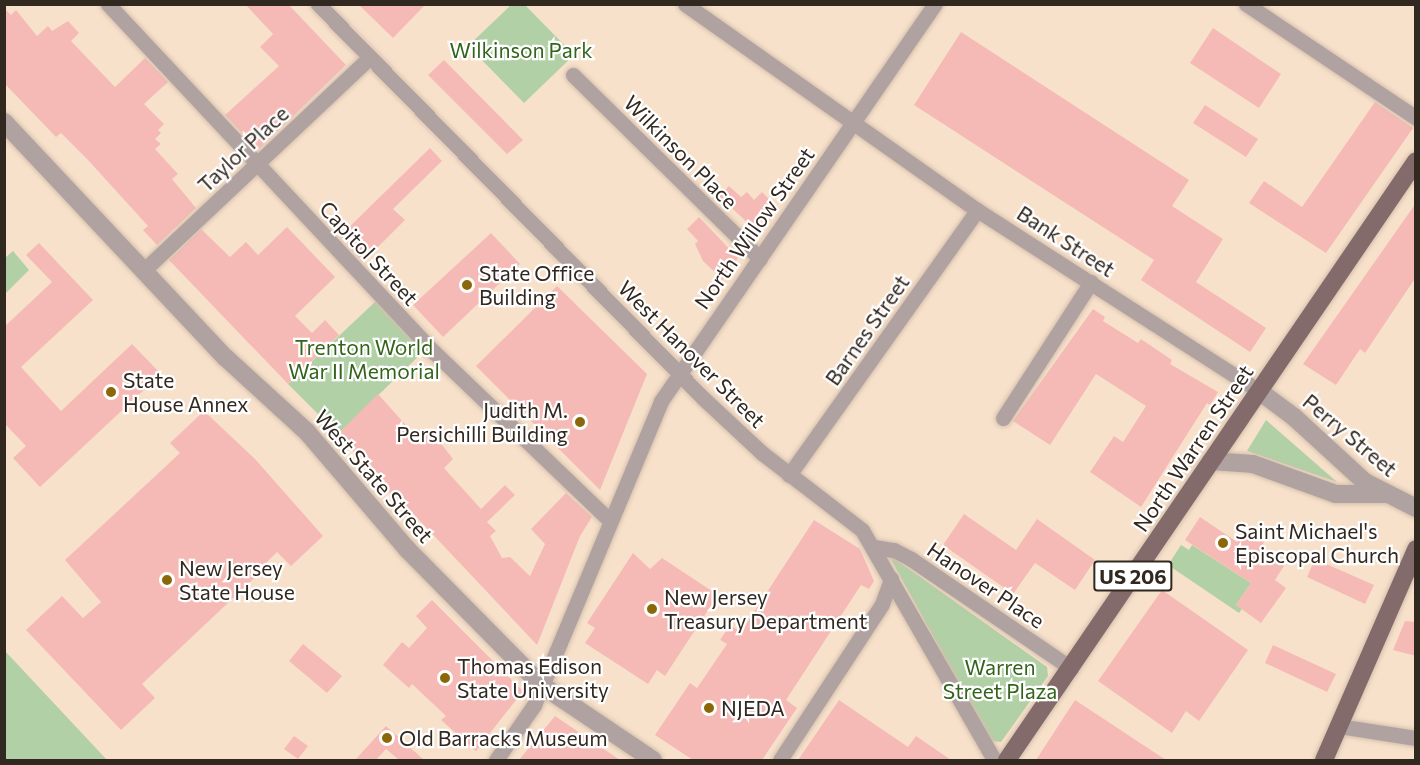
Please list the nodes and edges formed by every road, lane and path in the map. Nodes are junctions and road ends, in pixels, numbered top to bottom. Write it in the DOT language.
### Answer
graph roads {
  1 [pos="108,4"];
  2 [pos="318,4"];
  3 [pos="685,4"];
  4 [pos="936,4"];
  5 [pos="1246,4"];
  6 [pos="370,57"];
  7 [pos="573,75"];
  8 [pos="1416,118"];
  9 [pos="4,122"];
  10 [pos="852,124"];
  11 [pos="1416,161"];
  12 [pos="256,165"];
  13 [pos="977,210"];
  14 [pos="760,259"];
  15 [pos="143,271"];
  16 [pos="1091,282"];
  17 [pos="679,373"];
  18 [pos="1259,391"];
  19 [pos="1003,418"];
  20 [pos="1211,461"];
  21 [pos="789,475"];
  22 [pos="1384,494"];
  23 [pos="1416,508"];
  24 [pos="609,520"];
  25 [pos="873,547"];
  26 [pos="1416,549"];
  27 [pos="891,579"];
  28 [pos="1071,668"];
  29 [pos="540,684"];
  30 [pos="1339,726"];
  31 [pos="1416,738"];
  32 [pos="495,760"];
  33 [pos="653,760"];
  34 [pos="780,760"];
  35 [pos="994,760"];
  36 [pos="1007,760"];
  37 [pos="1324,760"];
  1 -- 12 [label="street, Capitol Street"];
  2 -- 6 [label="street, West Hanover Street"];
  3 -- 10 [label="street, Bank Street"];
  4 -- 10 [label="street, North Willow Street"];
  5 -- 8 [label="street"];
  6 -- 12 [label="street, Taylor Place"];
  6 -- 17 [label="street, West Hanover Street"];
  7 -- 14 [label="street, Wilkinson Place"];
  9 -- 15 [label="street, West State Street"];
  10 -- 13 [label="street, Bank Street"];
  10 -- 14 [label="street, North Willow Street"];
  11 -- 18 [label="main road, North Warren Street / US 206"];
  12 -- 15 [label="street, Taylor Place"];
  12 -- 24 [label="street, Capitol Street"];
  13 -- 16 [label="street, Bank Street"];
  13 -- 21 [label="street, Barnes Street"];
  14 -- 17 [label="street, North Willow Street"];
  15 -- 29 [label="street, West State Street"];
  16 -- 18 [label="street, Bank Street"];
  16 -- 19 [label="street"];
  17 -- 21 [label="street, West Hanover Street"];
  17 -- 24 [label="street, North Willow Street"];
  18 -- 20 [label="main road, North Warren Street / US 206"];
  18 -- 22 [label="street, Perry Street"];
  20 -- 22 [label="street"];
  20 -- 28 [label="main road, North Warren Street / US 206"];
  21 -- 25 [label="street, West Hanover Street"];
  22 -- 23 [label="street, Perry Street"];
  24 -- 29 [label="street, North Willow Street"];
  25 -- 27 [label="street, West Hanover Street"];
  25 -- 28 [label="street, Hanover Place"];
  26 -- 30 [label="main road"];
  27 -- 34 [label="street"];
  27 -- 35 [label="street, West Hanover Street"];
  28 -- 36 [label="main road, North Warren Street / US 206"];
  29 -- 32 [label="street, North Willow Street"];
  29 -- 33 [label="street, West State Street"];
  30 -- 31 [label="street"];
  30 -- 37 [label="main road"];
}
